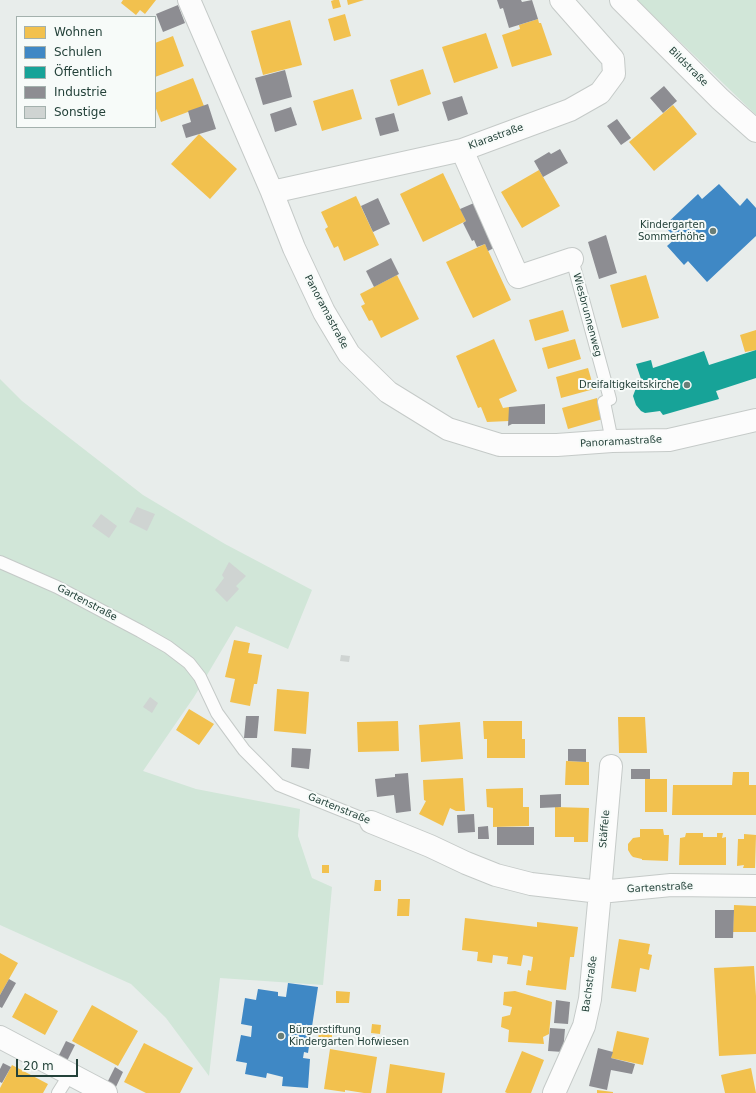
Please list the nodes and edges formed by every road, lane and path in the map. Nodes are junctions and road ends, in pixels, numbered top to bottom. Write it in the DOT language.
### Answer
graph roads {
  1 [pos="189,0"];
  2 [pos="560,0"];
  3 [pos="621,0"];
  4 [pos="756,131"];
  5 [pos="462,150"];
  6 [pos="272,192"];
  7 [pos="572,259"];
  8 [pos="756,420"];
  9 [pos="612,441"];
  10 [pos="0,562"];
  11 [pos="610,766"];
  12 [pos="371,822"];
  13 [pos="756,886"];
  14 [pos="600,892"];
  15 [pos="0,1037"];
  16 [pos="70,1074"];
  17 [pos="58,1093"];
  18 [pos="106,1093"];
  19 [pos="554,1093"];
  1 -- 6 [label="street, Panoramastraße"];
  2 -- 5 [label="street, Klarastraße"];
  3 -- 4 [label="street, Bildstraße"];
  5 -- 6 [label="street, Klarastraße"];
  5 -- 7 [label="street, Wiesbrunnenweg"];
  6 -- 9 [label="street, Panoramastraße"];
  7 -- 9 [label="lane, Wiesbrunnenweg"];
  8 -- 9 [label="street, Panoramastraße"];
  10 -- 12 [label="lane, Gartenstraße"];
  11 -- 14 [label="street, Stäffele"];
  12 -- 14 [label="street, Gartenstraße"];
  13 -- 14 [label="street, Gartenstraße"];
  14 -- 19 [label="street, Bachstraße"];
  15 -- 16 [label="street"];
  16 -- 17 [label="lane"];
  16 -- 18 [label="street"];
}
